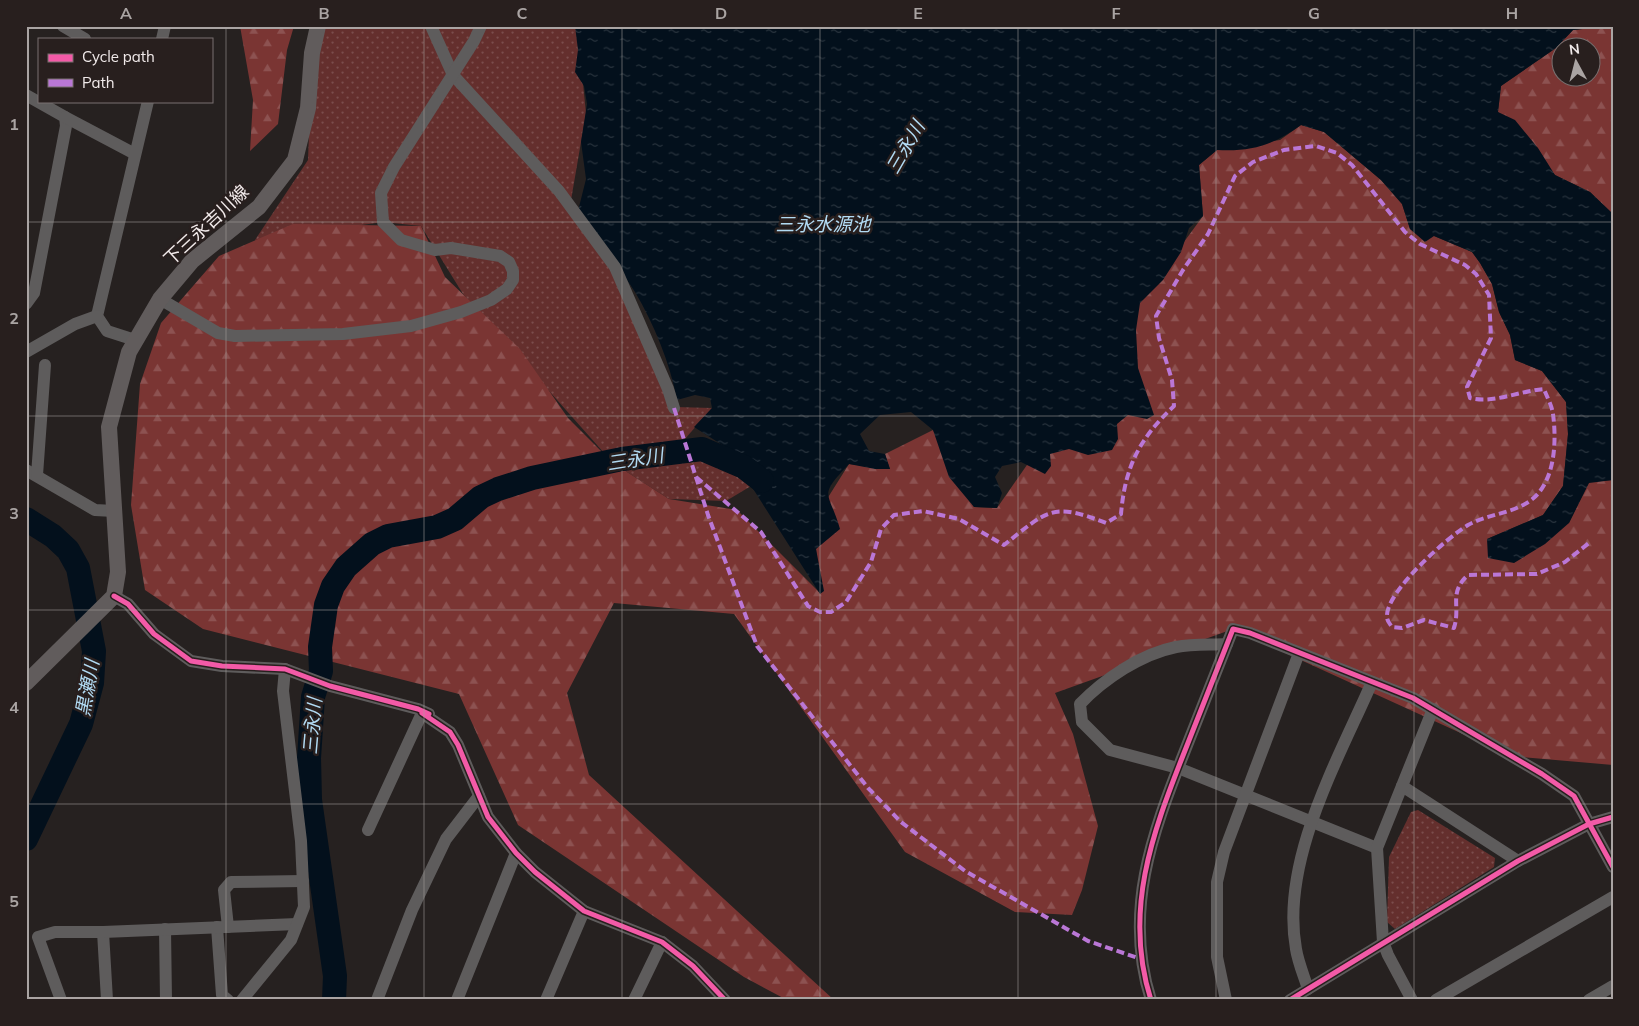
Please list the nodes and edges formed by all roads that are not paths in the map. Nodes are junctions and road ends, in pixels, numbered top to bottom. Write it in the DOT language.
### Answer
graph roads {
  1 [pos="63,26"];
  2 [pos="318,26"];
  3 [pos="431,26"];
  4 [pos="481,26"];
  5 [pos="83,38"];
  6 [pos="453,75"];
  7 [pos="26,95"];
  8 [pos="38,102"];
  9 [pos="38,102"];
  10 [pos="148,102"];
  11 [pos="65,117"];
  12 [pos="135,154"];
  13 [pos="160,299"];
  14 [pos="26,304"];
  15 [pos="97,316"];
  16 [pos="136,340"];
  17 [pos="26,352"];
  18 [pos="45,365"];
  19 [pos="674,408"];
  20 [pos="31,472"];
  21 [pos="114,511"];
  22 [pos="111,599"];
  23 [pos="1227,644"];
  24 [pos="1299,653"];
  25 [pos="285,669"];
  26 [pos="1372,682"];
  27 [pos="26,683"];
  28 [pos="1433,709"];
  29 [pos="422,713"];
  30 [pos="1178,768"];
  31 [pos="1402,786"];
  32 [pos="1245,795"];
  33 [pos="479,796"];
  34 [pos="1613,817"];
  35 [pos="1311,822"];
  36 [pos="1589,824"];
  37 [pos="368,830"];
  38 [pos="1377,848"];
  39 [pos="516,853"];
  40 [pos="1518,861"];
  41 [pos="1613,867"];
  42 [pos="303,881"];
  43 [pos="1613,897"];
  44 [pos="584,911"];
  45 [pos="296,924"];
  46 [pos="223,927"];
  47 [pos="165,929"];
  48 [pos="104,932"];
  49 [pos="662,942"];
  50 [pos="1384,942"];
  51 [pos="1613,986"];
  52 [pos="1308,989"];
  53 [pos="723,999"];
  54 [pos="61,1000"];
  55 [pos="108,1000"];
  56 [pos="166,1000"];
  57 [pos="228,1000"];
  58 [pos="242,1000"];
  59 [pos="377,1000"];
  60 [pos="457,1000"];
  61 [pos="546,1000"];
  62 [pos="634,1000"];
  63 [pos="1151,1000"];
  64 [pos="1226,1000"];
  65 [pos="1290,1000"];
  66 [pos="1412,1000"];
  67 [pos="1436,1000"];
  68 [pos="1589,1000"];
  1 -- 5 [label="street"];
  2 -- 13 [label="main road, 下三永吉川線"];
  3 -- 6 [label="street"];
  4 -- 6 [label="street"];
  6 -- 13 [label="street"];
  6 -- 19 [label="street"];
  7 -- 8 [label="street"];
  9 -- 11 [label="street"];
  10 -- 12 [label="street"];
  11 -- 12 [label="street"];
  11 -- 14 [label="street"];
  12 -- 15 [label="street"];
  13 -- 16 [label="main road, 下三永吉川線"];
  15 -- 16 [label="street"];
  15 -- 17 [label="street"];
  16 -- 21 [label="main road, 下三永吉川線"];
  18 -- 20 [label="street"];
  20 -- 21 [label="street"];
  21 -- 22 [label="main road, 下三永吉川線"];
  22 -- 25 [label="street"];
  22 -- 27 [label="main road"];
  23 -- 24 [label="street"];
  23 -- 30 [label="street"];
  23 -- 30 [label="street"];
  24 -- 26 [label="street"];
  24 -- 32 [label="street"];
  25 -- 29 [label="street"];
  25 -- 42 [label="street"];
  26 -- 28 [label="street"];
  26 -- 35 [label="street"];
  28 -- 31 [label="street"];
  28 -- 36 [label="street"];
  29 -- 33 [label="street"];
  29 -- 37 [label="street"];
  30 -- 32 [label="street"];
  30 -- 63 [label="street"];
  31 -- 38 [label="street"];
  31 -- 40 [label="street"];
  32 -- 35 [label="street"];
  32 -- 64 [label="street"];
  33 -- 39 [label="street"];
  33 -- 59 [label="street"];
  34 -- 36 [label="street"];
  35 -- 38 [label="street"];
  35 -- 52 [label="street"];
  36 -- 40 [label="street"];
  36 -- 41 [label="street"];
  38 -- 50 [label="street"];
  39 -- 44 [label="street"];
  39 -- 60 [label="street"];
  40 -- 50 [label="street"];
  42 -- 45 [label="street"];
  42 -- 46 [label="street"];
  43 -- 67 [label="street"];
  44 -- 49 [label="street"];
  44 -- 61 [label="street"];
  45 -- 46 [label="street"];
  45 -- 58 [label="street"];
  46 -- 47 [label="street"];
  46 -- 57 [label="street"];
  47 -- 48 [label="street"];
  47 -- 56 [label="street"];
  48 -- 54 [label="street"];
  48 -- 55 [label="street"];
  49 -- 53 [label="street"];
  49 -- 62 [label="street"];
  50 -- 52 [label="street"];
  50 -- 66 [label="street"];
  51 -- 68 [label="street"];
  52 -- 65 [label="street"];
}
